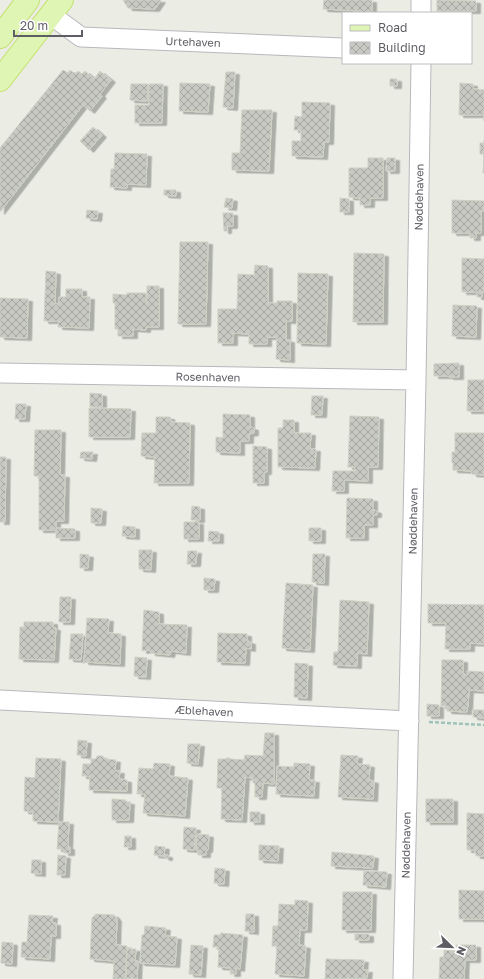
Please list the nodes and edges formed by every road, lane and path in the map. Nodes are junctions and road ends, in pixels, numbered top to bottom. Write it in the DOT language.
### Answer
graph roads {
  1 [pos="28,0"];
  2 [pos="421,0"];
  3 [pos="56,7"];
  4 [pos="421,12"];
  5 [pos="0,37"];
  6 [pos="342,48"];
  7 [pos="421,64"];
  8 [pos="0,80"];
  9 [pos="0,373"];
  10 [pos="416,380"];
  11 [pos="0,700"];
  12 [pos="408,721"];
  13 [pos="484,725"];
  14 [pos="403,979"];
  1 -- 5 [label="main road"];
  2 -- 4 [label="street"];
  3 -- 6 [label="street, Urtehaven"];
  3 -- 8 [label="main road"];
  7 -- 10 [label="street, Nøddehaven"];
  9 -- 10 [label="street, Rosenhaven"];
  10 -- 12 [label="street, Nøddehaven"];
  11 -- 12 [label="street, Æblehaven"];
  12 -- 13 [label="path"];
  12 -- 14 [label="street, Nøddehaven"];
}
